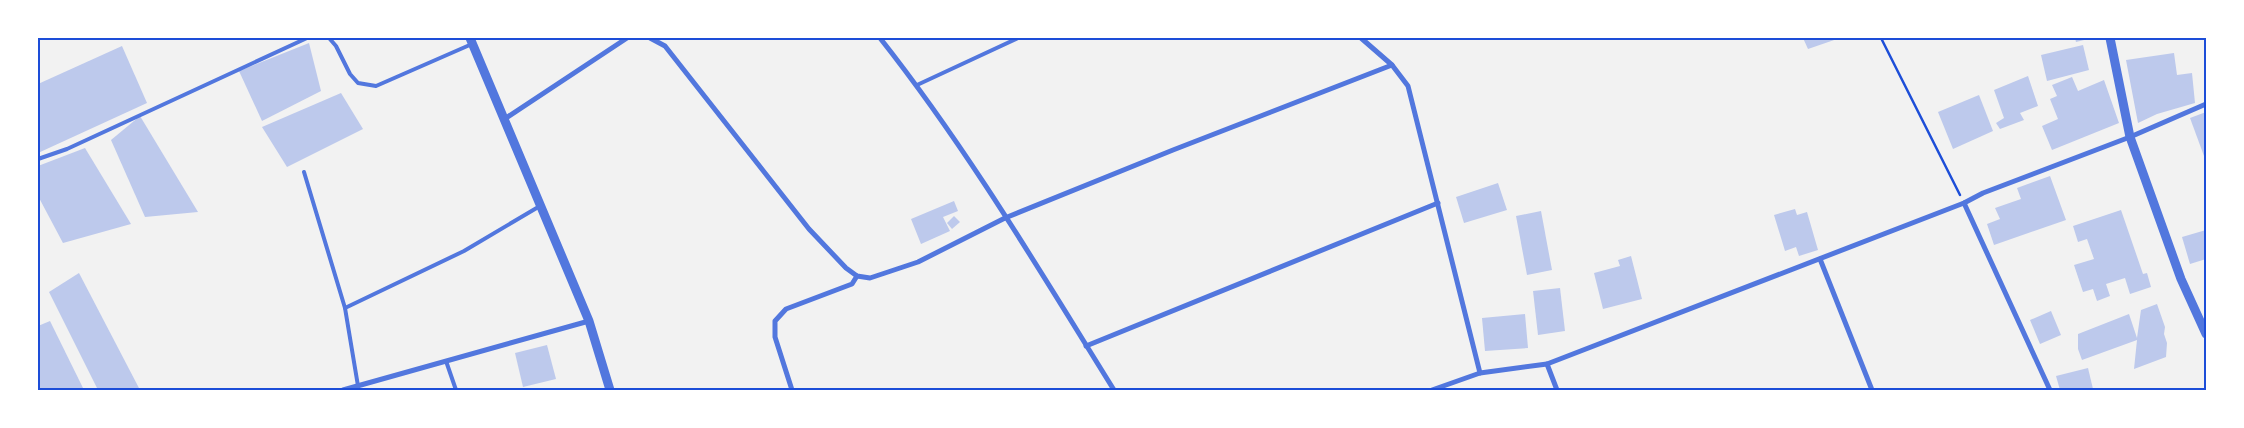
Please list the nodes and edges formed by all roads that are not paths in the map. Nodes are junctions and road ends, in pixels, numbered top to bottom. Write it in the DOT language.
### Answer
graph roads {
  1 [pos="307,38"];
  2 [pos="329,38"];
  3 [pos="627,38"];
  4 [pos="650,38"];
  5 [pos="880,38"];
  6 [pos="1018,38"];
  7 [pos="1361,38"];
  8 [pos="2110,38"];
  9 [pos="471,41"];
  10 [pos="1392,65"];
  11 [pos="917,85"];
  12 [pos="2206,104"];
  13 [pos="503,120"];
  14 [pos="2130,137"];
  15 [pos="38,159"];
  16 [pos="304,172"];
  17 [pos="1438,202"];
  18 [pos="1964,203"];
  19 [pos="541,206"];
  20 [pos="1005,218"];
  21 [pos="1820,259"];
  22 [pos="857,276"];
  23 [pos="345,308"];
  24 [pos="589,321"];
  25 [pos="2206,334"];
  26 [pos="1086,346"];
  27 [pos="446,361"];
  28 [pos="1547,364"];
  29 [pos="1480,372"];
  30 [pos="358,386"];
  31 [pos="343,390"];
  32 [pos="456,390"];
  33 [pos="610,390"];
  34 [pos="792,390"];
  35 [pos="1114,390"];
  36 [pos="1432,390"];
  37 [pos="1557,390"];
  38 [pos="1872,390"];
  39 [pos="2050,390"];
  1 -- 15 [label="lane"];
  2 -- 9 [label="lane"];
  3 -- 13 [label="street"];
  4 -- 22 [label="street"];
  5 -- 11 [label="street"];
  6 -- 11 [label="lane"];
  7 -- 10 [label="street"];
  8 -- 14 [label="street"];
  9 -- 13 [label="street"];
  10 -- 17 [label="street"];
  10 -- 20 [label="street"];
  11 -- 20 [label="street"];
  12 -- 14 [label="street"];
  13 -- 19 [label="street"];
  14 -- 18 [label="street"];
  14 -- 25 [label="street"];
  16 -- 23 [label="lane"];
  17 -- 26 [label="street"];
  17 -- 29 [label="street"];
  18 -- 21 [label="street"];
  18 -- 39 [label="street"];
  19 -- 23 [label="lane"];
  19 -- 24 [label="street"];
  20 -- 22 [label="street"];
  20 -- 26 [label="street"];
  21 -- 28 [label="street"];
  21 -- 38 [label="street"];
  22 -- 34 [label="street"];
  23 -- 30 [label="lane"];
  24 -- 27 [label="street"];
  24 -- 33 [label="street"];
  26 -- 35 [label="street"];
  27 -- 30 [label="street"];
  27 -- 32 [label="lane"];
  28 -- 29 [label="street"];
  28 -- 37 [label="street"];
  29 -- 36 [label="street"];
  30 -- 31 [label="street"];
}
